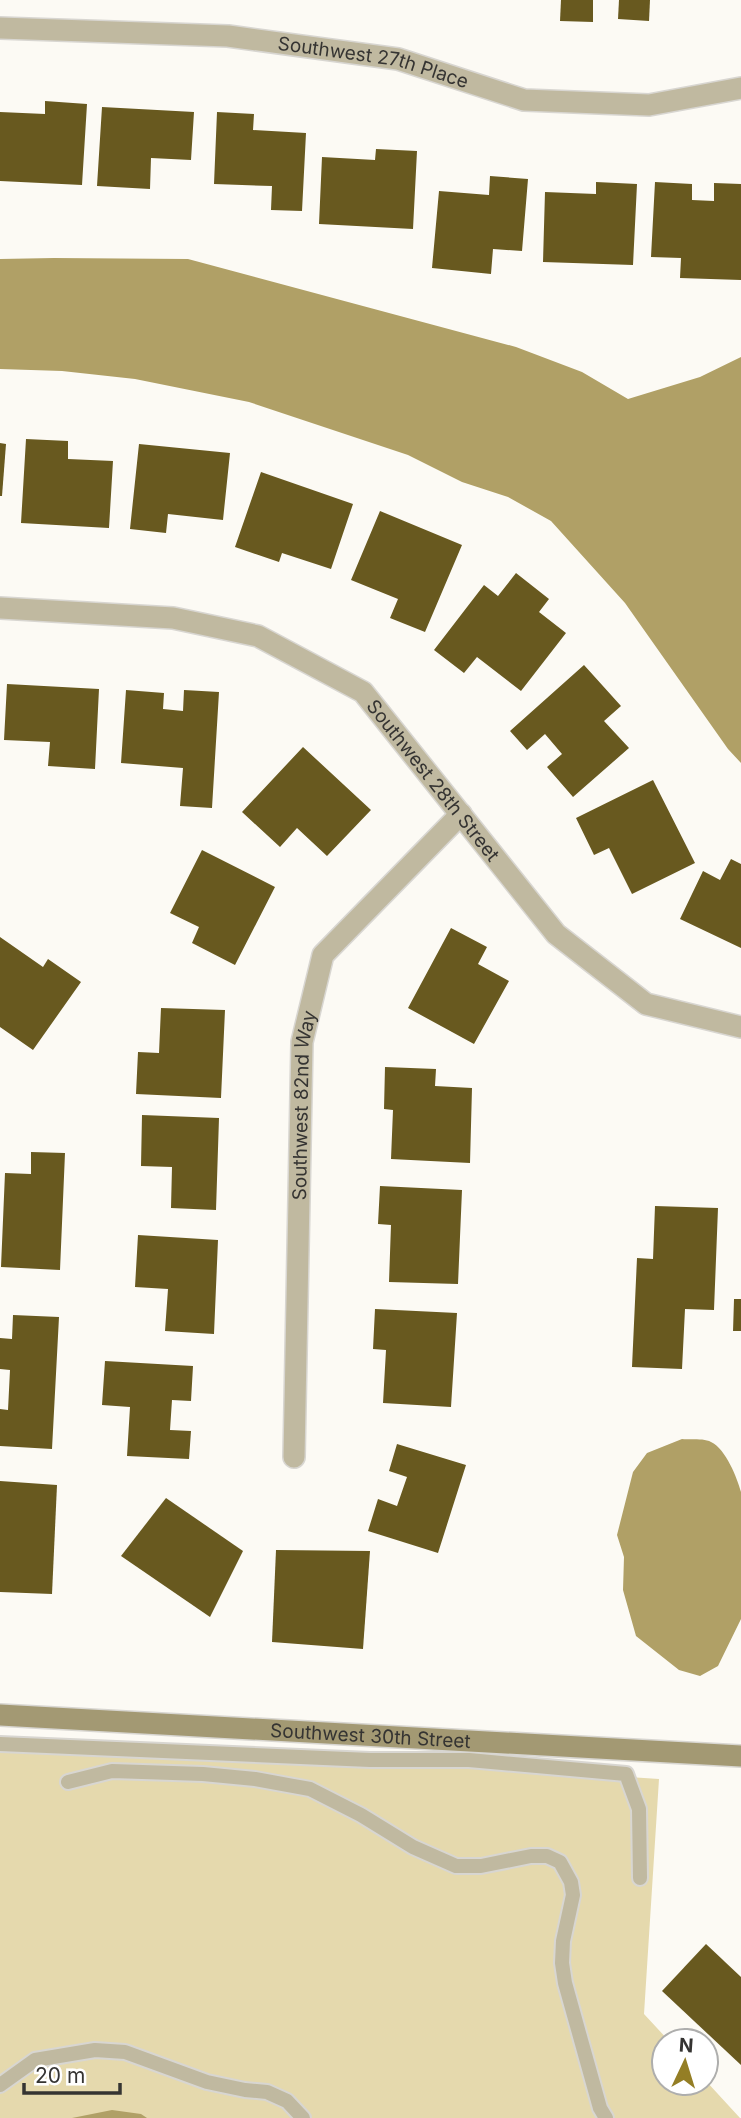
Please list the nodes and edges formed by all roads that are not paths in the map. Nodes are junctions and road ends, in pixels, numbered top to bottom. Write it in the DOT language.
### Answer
graph roads {
  1 [pos="0,28"];
  2 [pos="741,88"];
  3 [pos="0,608"];
  4 [pos="461,814"];
  5 [pos="741,1027"];
  6 [pos="295,1457"];
  7 [pos="0,1715"];
  8 [pos="0,1744"];
  9 [pos="741,1756"];
  10 [pos="68,1782"];
  11 [pos="640,1878"];
  12 [pos="0,2085"];
  13 [pos="303,2118"];
  14 [pos="606,2118"];
  1 -- 2 [label="street, Southwest 27th Place"];
  3 -- 4 [label="street, Southwest 28th Street"];
  4 -- 5 [label="street, Southwest 28th Street"];
  4 -- 6 [label="street, Southwest 82nd Way"];
  7 -- 9 [label="street, Southwest 30th Street"];
  8 -- 11 [label="lane"];
  10 -- 14 [label="lane"];
  12 -- 13 [label="lane"];
}
